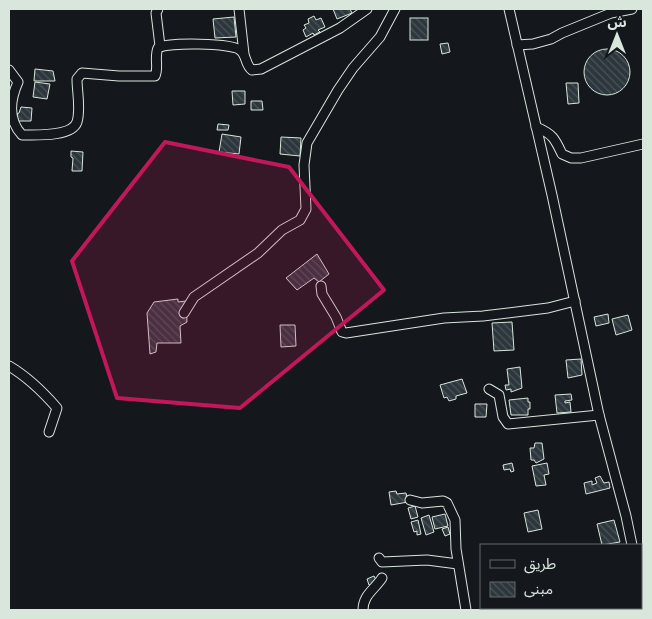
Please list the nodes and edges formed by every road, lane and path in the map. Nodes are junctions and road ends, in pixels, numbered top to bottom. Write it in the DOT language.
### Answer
graph roads {
  1 [pos="158,9"];
  2 [pos="239,9"];
  3 [pos="367,9"];
  4 [pos="395,9"];
  5 [pos="509,9"];
  6 [pos="632,9"];
  7 [pos="517,45"];
  8 [pos="160,46"];
  9 [pos="244,55"];
  10 [pos="9,70"];
  11 [pos="536,127"];
  12 [pos="643,144"];
  13 [pos="321,286"];
  14 [pos="575,301"];
  15 [pos="184,313"];
  16 [pos="9,366"];
  17 [pos="489,389"];
  18 [pos="599,415"];
  19 [pos="49,432"];
  20 [pos="410,500"];
  21 [pos="632,544"];
  22 [pos="378,558"];
  23 [pos="458,564"];
  24 [pos="382,578"];
  25 [pos="363,610"];
  26 [pos="466,610"];
  1 -- 8 [label="street"];
  2 -- 9 [label="street"];
  3 -- 9 [label="street"];
  4 -- 15 [label="street"];
  5 -- 7 [label="street"];
  6 -- 7 [label="street"];
  7 -- 11 [label="street"];
  8 -- 9 [label="street"];
  8 -- 10 [label="street"];
  11 -- 12 [label="street"];
  11 -- 14 [label="street"];
  13 -- 14 [label="street"];
  14 -- 18 [label="street"];
  16 -- 19 [label="street"];
  17 -- 18 [label="street"];
  18 -- 21 [label="street"];
  20 -- 23 [label="street"];
  22 -- 23 [label="street"];
  23 -- 26 [label="street"];
  24 -- 25 [label="street"];
}
